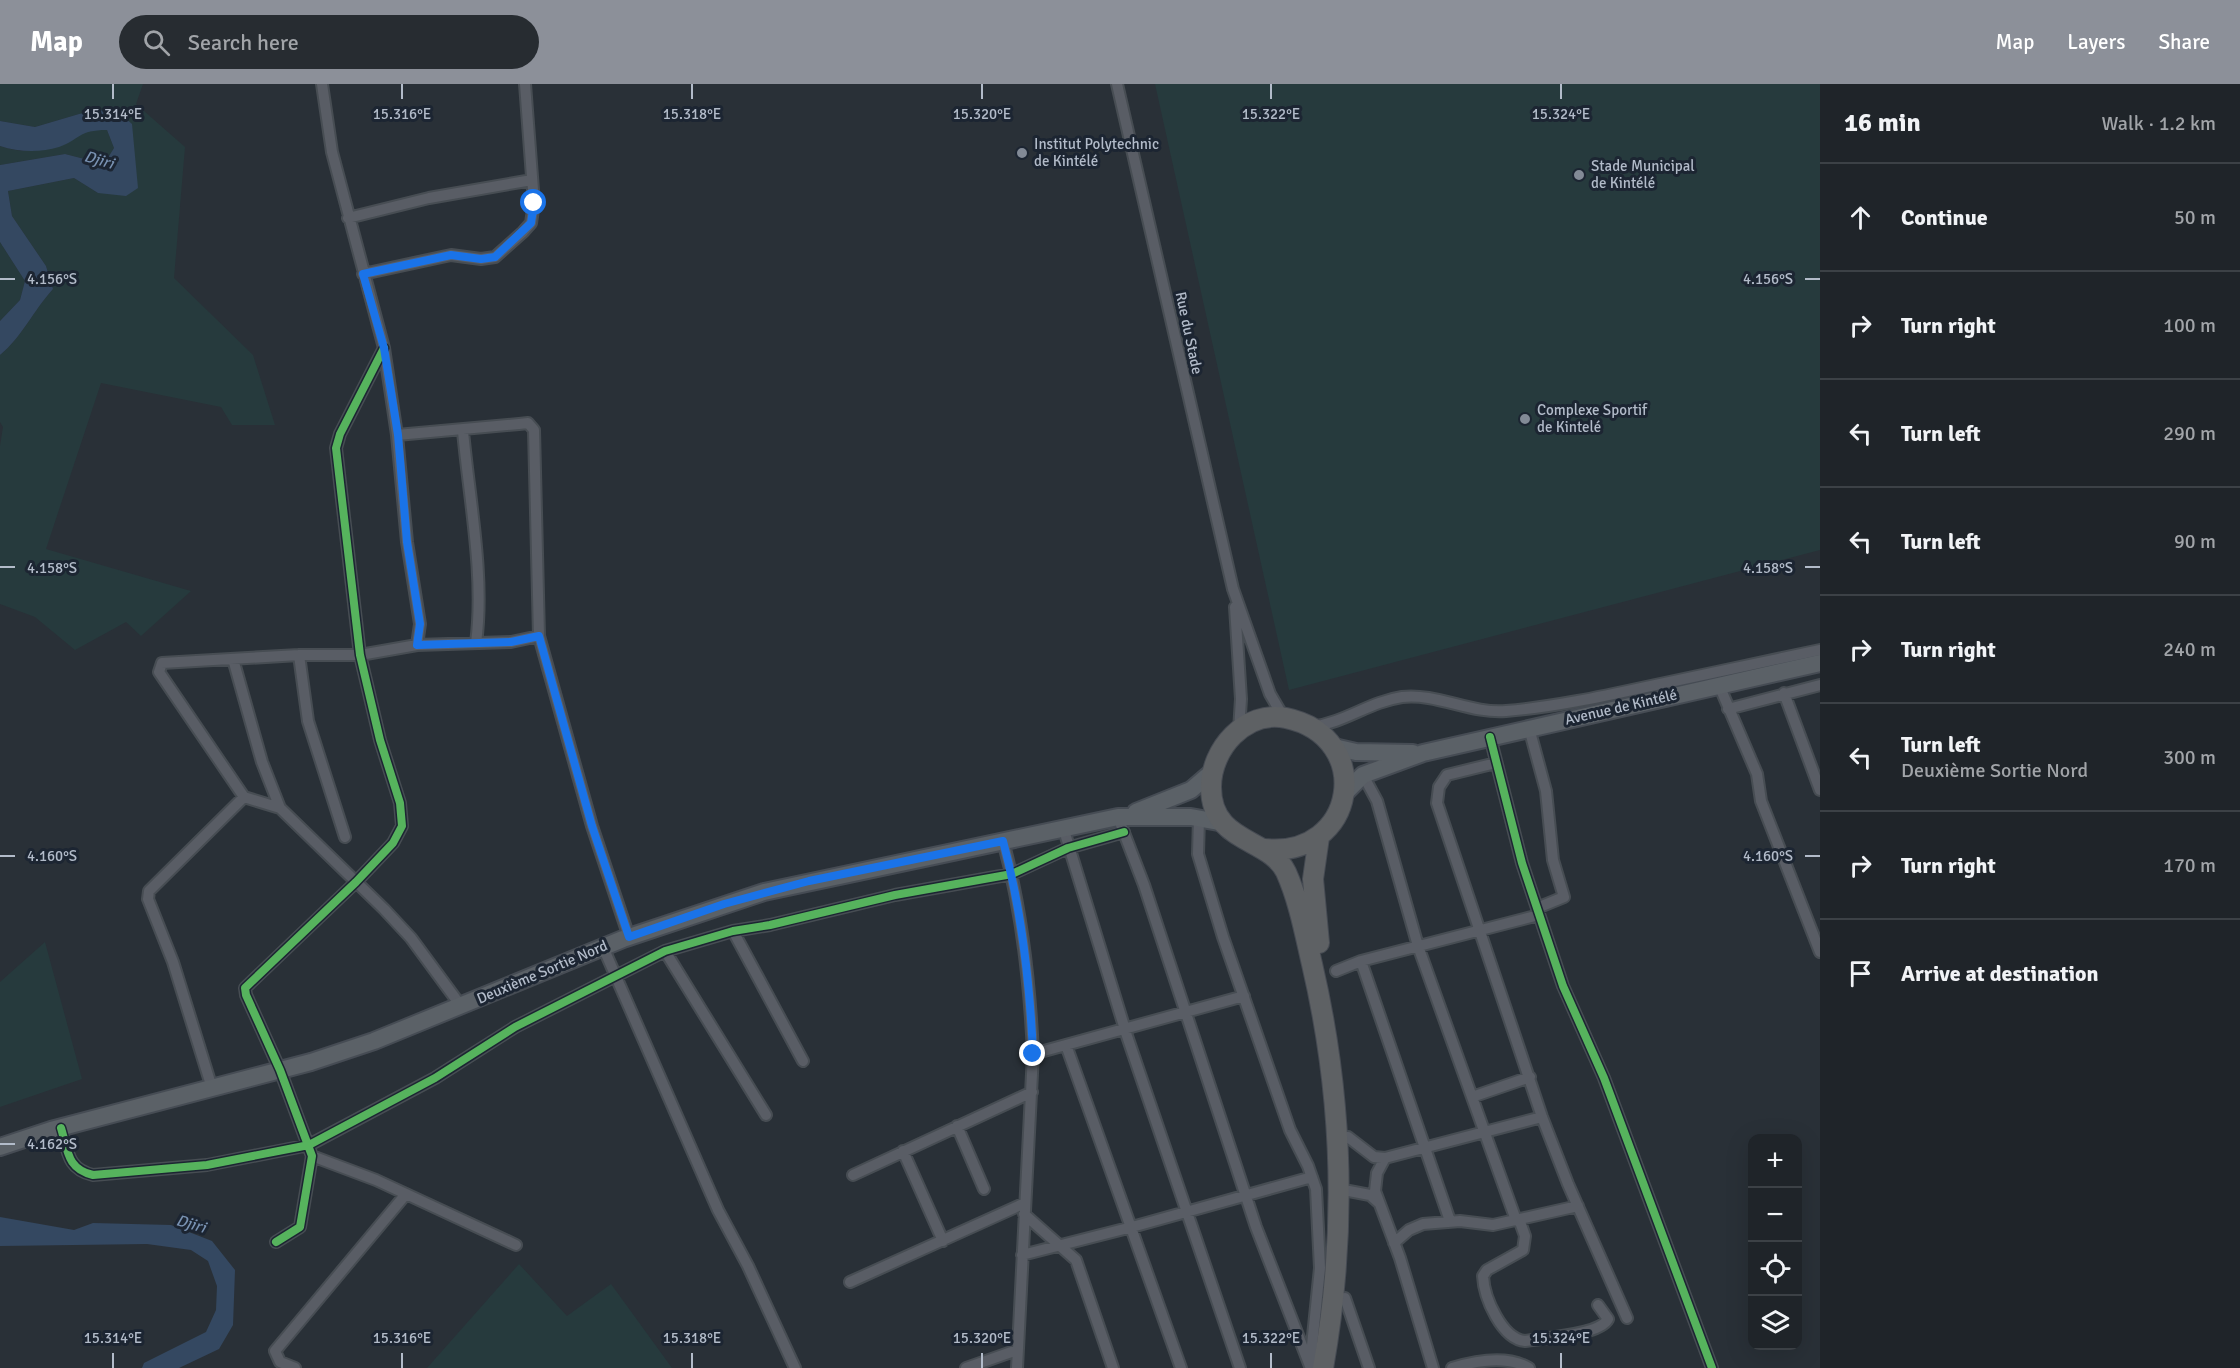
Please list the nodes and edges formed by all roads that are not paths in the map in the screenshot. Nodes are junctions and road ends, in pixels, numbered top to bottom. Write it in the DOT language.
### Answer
graph roads {
  1 [pos="322,84"];
  2 [pos="525,84"];
  3 [pos="1117,84"];
  4 [pos="532,180"];
  5 [pos="348,218"];
  6 [pos="363,274"];
  7 [pos="384,348"];
  8 [pos="463,431"];
  9 [pos="398,435"];
  10 [pos="1233,589"];
  11 [pos="539,636"];
  12 [pos="476,643"];
  13 [pos="417,645"];
  14 [pos="1820,650"];
  15 [pos="298,655"];
  16 [pos="360,655"];
  17 [pos="233,659"];
  18 [pos="1820,663"];
  19 [pos="1719,685"];
  20 [pos="1820,685"];
  21 [pos="1784,693"];
  22 [pos="1728,709"];
  23 [pos="1284,718"];
  24 [pos="1312,727"];
  25 [pos="1529,728"];
  26 [pos="1239,730"];
  27 [pos="1490,737"];
  28 [pos="1334,747"];
  29 [pos="1423,753"];
  30 [pos="1496,763"];
  31 [pos="1212,772"];
  32 [pos="1363,775"];
  33 [pos="1820,790"];
  34 [pos="1344,794"];
  35 [pos="244,797"];
  36 [pos="280,808"];
  37 [pos="1199,818"];
  38 [pos="1123,821"];
  39 [pos="1224,823"];
  40 [pos="1063,827"];
  41 [pos="345,837"];
  42 [pos="1319,837"];
  43 [pos="1003,841"];
  44 [pos="1068,848"];
  45 [pos="1264,849"];
  46 [pos="1012,874"];
  47 [pos="356,882"];
  48 [pos="1538,911"];
  49 [pos="733,931"];
  50 [pos="1479,932"];
  51 [pos="629,937"];
  52 [pos="1418,946"];
  53 [pos="603,947"];
  54 [pos="665,951"];
  55 [pos="1820,952"];
  56 [pos="1361,961"];
  57 [pos="1336,971"];
  58 [pos="616,974"];
  59 [pos="1244,996"];
  60 [pos="461,1006"];
  61 [pos="1185,1012"];
  62 [pos="1125,1029"];
  63 [pos="1066,1046"];
  64 [pos="1033,1054"];
  65 [pos="803,1061"];
  66 [pos="280,1070"];
  67 [pos="1530,1077"];
  68 [pos="212,1088"];
  69 [pos="1032,1092"];
  70 [pos="1472,1097"];
  71 [pos="766,1115"];
  72 [pos="1542,1117"];
  73 [pos="957,1126"];
  74 [pos="61,1128"];
  75 [pos="1485,1132"];
  76 [pos="1348,1137"];
  77 [pos="0,1147"];
  78 [pos="1426,1147"];
  79 [pos="310,1150"];
  80 [pos="903,1151"];
  81 [pos="1385,1158"];
  82 [pos="853,1175"];
  83 [pos="1312,1177"];
  84 [pos="984,1189"];
  85 [pos="1349,1191"];
  86 [pos="406,1194"];
  87 [pos="1246,1196"];
  88 [pos="1378,1202"];
  89 [pos="1578,1206"];
  90 [pos="1025,1208"];
  91 [pos="1186,1213"];
  92 [pos="1518,1220"];
  93 [pos="1450,1221"];
  94 [pos="1132,1227"];
  95 [pos="943,1241"];
  96 [pos="276,1242"];
  97 [pos="1394,1243"];
  98 [pos="516,1245"];
  99 [pos="1061,1245"];
  100 [pos="1022,1255"];
  101 [pos="850,1282"];
  102 [pos="1345,1298"];
  103 [pos="1598,1305"];
  104 [pos="1627,1318"];
  105 [pos="1017,1350"];
  106 [pos="1314,1367"];
  107 [pos="295,1368"];
  108 [pos="795,1368"];
  109 [pos="966,1368"];
  110 [pos="1017,1368"];
  111 [pos="1113,1368"];
  112 [pos="1181,1368"];
  113 [pos="1240,1368"];
  114 [pos="1334,1368"];
  115 [pos="1369,1368"];
  116 [pos="1433,1368"];
  117 [pos="1452,1368"];
  118 [pos="1529,1368"];
  119 [pos="1712,1368"];
  1 -- 5 [label="street"];
  2 -- 4 [label="street"];
  3 -- 10 [label="street, Rue du Stade"];
  4 -- 5 [label="street"];
  4 -- 6 [label="street"];
  5 -- 6 [label="street"];
  6 -- 7 [label="street"];
  7 -- 9 [label="street"];
  7 -- 16 [label="street"];
  8 -- 9 [label="street"];
  8 -- 11 [label="street"];
  8 -- 12 [label="street"];
  9 -- 13 [label="street"];
  10 -- 23 [label="street, Rue du Stade"];
  10 -- 26 [label="street, Rue du Stade"];
  11 -- 12 [label="street"];
  11 -- 51 [label="street"];
  12 -- 13 [label="street"];
  13 -- 16 [label="street"];
  14 -- 24 [label="street"];
  15 -- 16 [label="street"];
  15 -- 17 [label="street"];
  15 -- 41 [label="street"];
  16 -- 47 [label="street"];
  17 -- 35 [label="street"];
  17 -- 36 [label="street"];
  18 -- 19 [label="main road, Avenue de Kintélé"];
  19 -- 22 [label="street"];
  19 -- 25 [label="main road, Avenue de Kintélé"];
  20 -- 21 [label="street"];
  21 -- 22 [label="street"];
  21 -- 33 [label="street"];
  22 -- 55 [label="street"];
  23 -- 24 [label="highway"];
  23 -- 26 [label="highway"];
  24 -- 28 [label="highway"];
  25 -- 27 [label="main road, Avenue de Kintélé"];
  25 -- 48 [label="street"];
  26 -- 31 [label="highway"];
  27 -- 29 [label="main road, Avenue de Kintélé"];
  27 -- 30 [label="street"];
  28 -- 29 [label="main road, Avenue de Kintélé"];
  28 -- 34 [label="highway"];
  29 -- 32 [label="main road, Avenue de Kintélé"];
  30 -- 48 [label="street"];
  30 -- 50 [label="street"];
  31 -- 38 [label="main road, Deuxième Sortie Nord"];
  31 -- 39 [label="highway"];
  32 -- 34 [label="main road, Avenue de Kintélé"];
  32 -- 52 [label="street"];
  34 -- 42 [label="highway"];
  35 -- 36 [label="street"];
  35 -- 68 [label="street"];
  36 -- 47 [label="street"];
  37 -- 38 [label="main road, Deuxième Sortie Nord"];
  37 -- 39 [label="main road, Deuxième Sortie Nord"];
  37 -- 59 [label="street"];
  38 -- 40 [label="main road, Deuxième Sortie Nord"];
  38 -- 44 [label="street"];
  38 -- 61 [label="street"];
  39 -- 45 [label="highway"];
  40 -- 43 [label="main road, Deuxième Sortie Nord"];
  40 -- 44 [label="street"];
  42 -- 45 [label="highway"];
  42 -- 76 [label="highway"];
  43 -- 46 [label="street"];
  43 -- 51 [label="main road, Deuxième Sortie Nord"];
  44 -- 46 [label="street"];
  44 -- 62 [label="street"];
  45 -- 106 [label="highway"];
  46 -- 49 [label="street"];
  46 -- 64 [label="street"];
  47 -- 60 [label="street"];
  47 -- 66 [label="street"];
  48 -- 50 [label="street"];
  48 -- 119 [label="street"];
  49 -- 54 [label="street"];
  49 -- 65 [label="street"];
  50 -- 52 [label="street"];
  50 -- 67 [label="street"];
  51 -- 53 [label="main road, Deuxième Sortie Nord"];
  52 -- 56 [label="street"];
  52 -- 70 [label="street"];
  53 -- 58 [label="street"];
  53 -- 60 [label="main road, Deuxième Sortie Nord"];
  54 -- 58 [label="street"];
  54 -- 71 [label="street"];
  56 -- 57 [label="street"];
  56 -- 78 [label="street"];
  58 -- 79 [label="street"];
  58 -- 108 [label="street"];
  59 -- 61 [label="street"];
  59 -- 83 [label="street"];
  60 -- 66 [label="main road, Deuxième Sortie Nord"];
  61 -- 62 [label="street"];
  61 -- 87 [label="street"];
  62 -- 63 [label="street"];
  62 -- 91 [label="street"];
  63 -- 64 [label="street"];
  63 -- 94 [label="street"];
  64 -- 69 [label="street"];
  66 -- 68 [label="main road, Deuxième Sortie Nord"];
  66 -- 79 [label="street"];
  67 -- 70 [label="street"];
  67 -- 72 [label="street"];
  68 -- 74 [label="main road, Deuxième Sortie Nord"];
  69 -- 73 [label="street"];
  69 -- 90 [label="street"];
  70 -- 75 [label="street"];
  72 -- 75 [label="street"];
  72 -- 89 [label="street"];
  73 -- 80 [label="street"];
  73 -- 84 [label="street"];
  74 -- 77 [label="main road, Deuxième Sortie Nord"];
  74 -- 79 [label="street"];
  75 -- 78 [label="street"];
  75 -- 92 [label="street"];
  76 -- 81 [label="street"];
  76 -- 85 [label="highway"];
  78 -- 81 [label="street"];
  78 -- 93 [label="street"];
  79 -- 86 [label="street"];
  79 -- 96 [label="street"];
  80 -- 82 [label="street"];
  80 -- 95 [label="street"];
  81 -- 88 [label="street"];
  83 -- 87 [label="street"];
  83 -- 106 [label="street"];
  85 -- 88 [label="street"];
  85 -- 102 [label="highway"];
  86 -- 98 [label="street"];
  86 -- 107 [label="street"];
  87 -- 91 [label="street"];
  87 -- 106 [label="street"];
  88 -- 97 [label="street"];
  89 -- 92 [label="street"];
  89 -- 104 [label="street"];
  90 -- 95 [label="street"];
  90 -- 99 [label="street"];
  90 -- 100 [label="street"];
  91 -- 94 [label="street"];
  91 -- 113 [label="street"];
  92 -- 93 [label="street"];
  92 -- 103 [label="street"];
  93 -- 97 [label="street"];
  94 -- 99 [label="street"];
  94 -- 112 [label="street"];
  95 -- 101 [label="street"];
  97 -- 116 [label="street"];
  99 -- 100 [label="street"];
  99 -- 111 [label="street"];
  100 -- 105 [label="street"];
  102 -- 114 [label="highway"];
  102 -- 115 [label="street"];
  105 -- 109 [label="street"];
  105 -- 110 [label="street"];
  117 -- 118 [label="street"];
}
